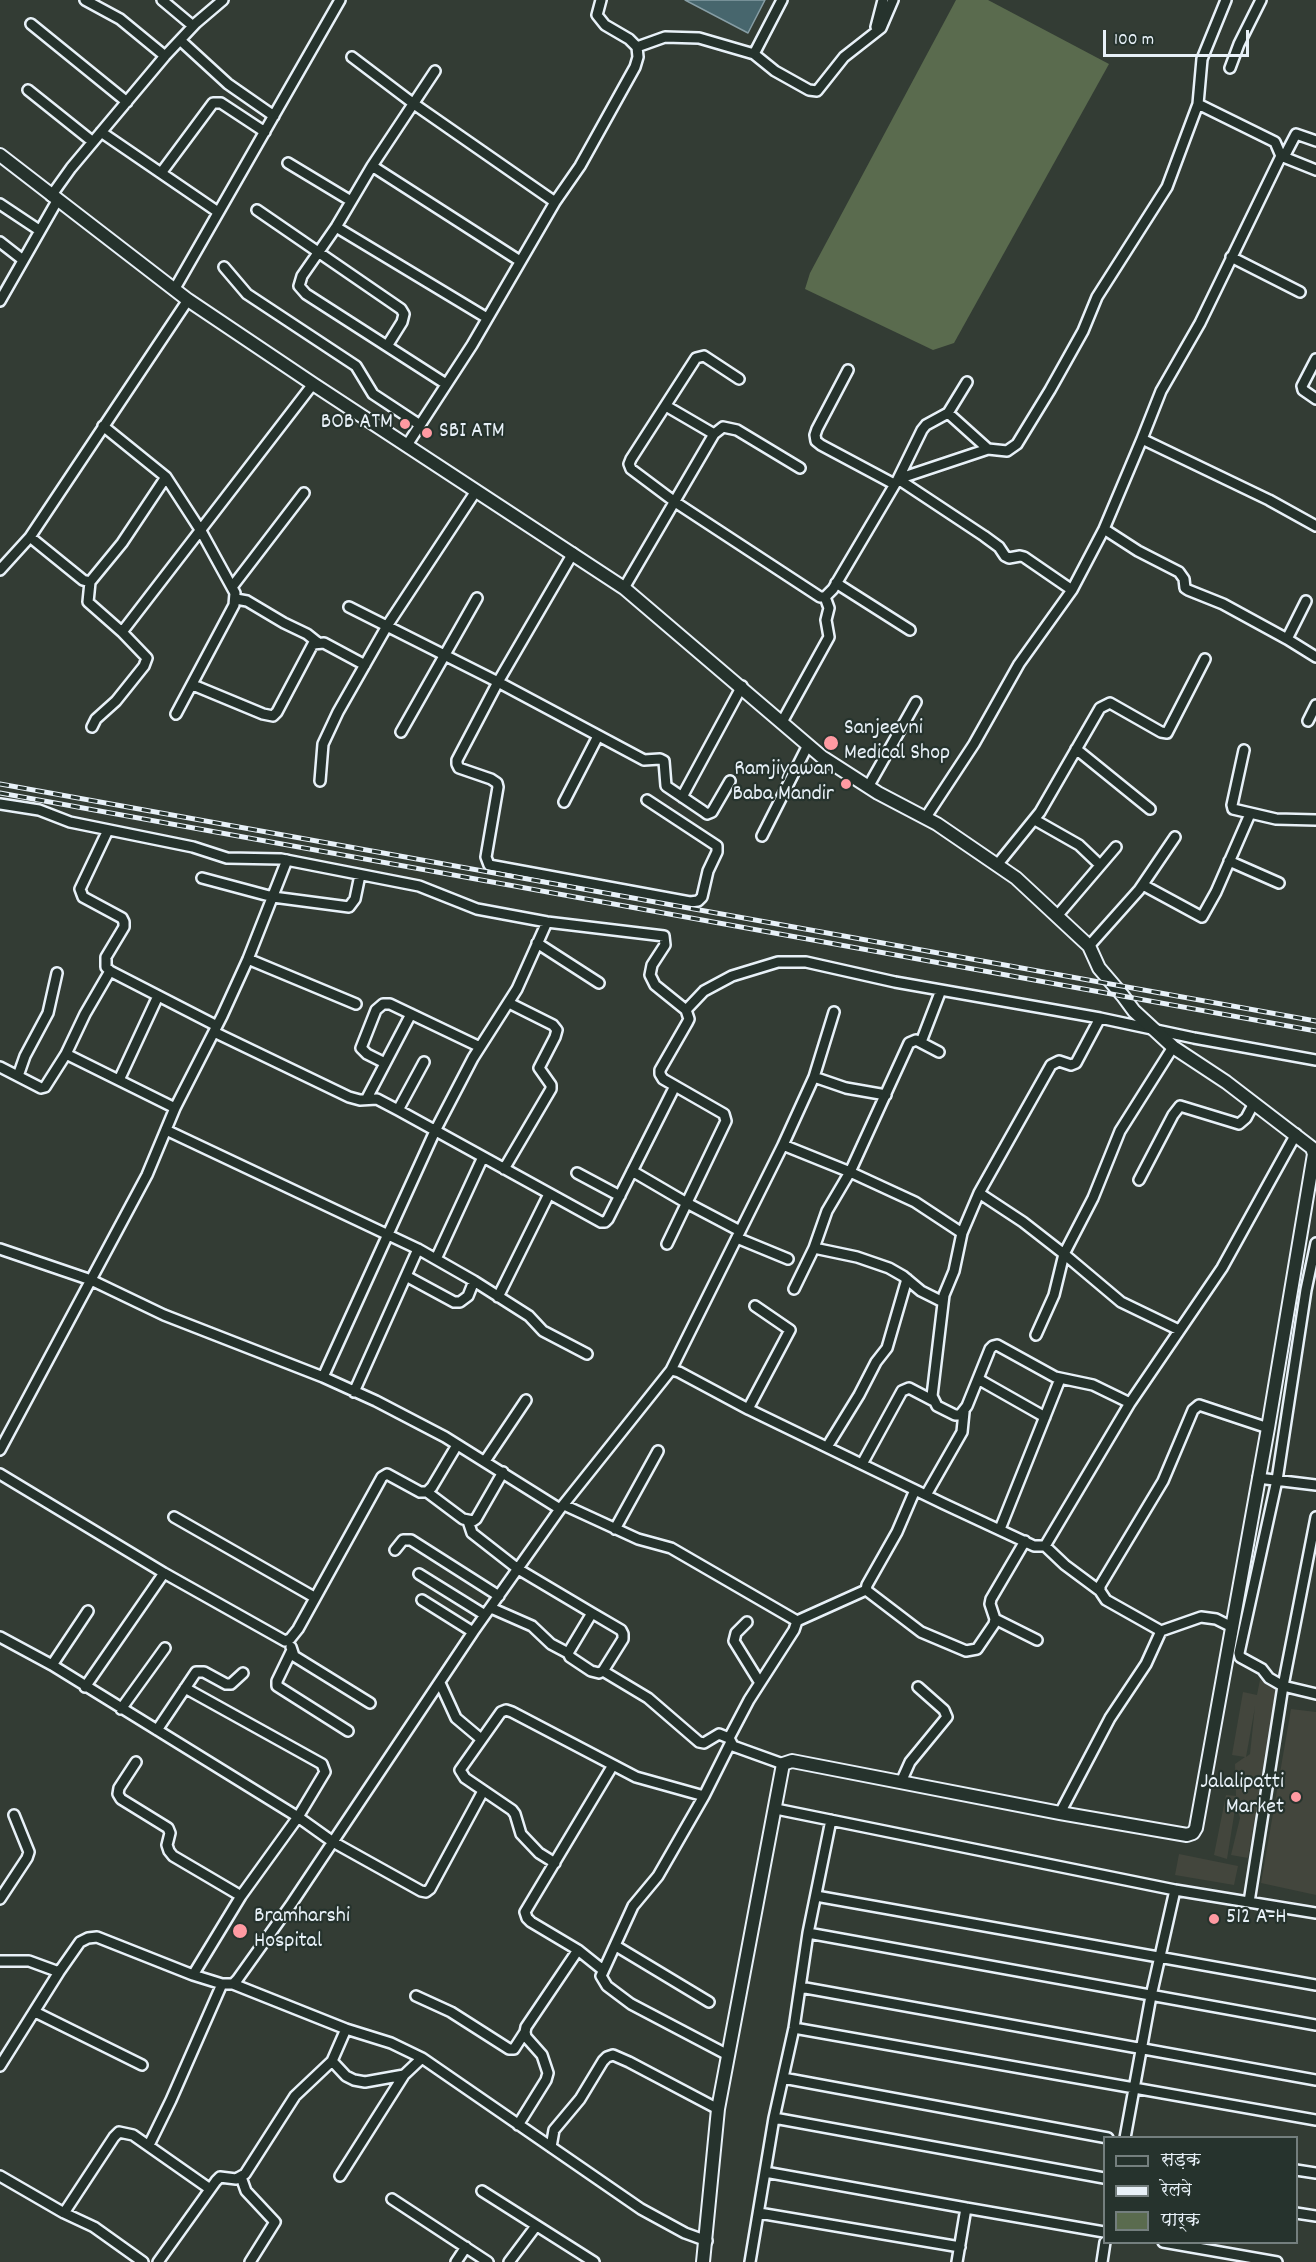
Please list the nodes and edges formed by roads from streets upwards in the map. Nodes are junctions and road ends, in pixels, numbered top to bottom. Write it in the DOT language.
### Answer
graph roads {
  1 [pos="86,0"];
  2 [pos="162,0"];
  3 [pos="223,0"];
  4 [pos="340,0"];
  5 [pos="601,0"];
  6 [pos="782,0"];
  7 [pos="883,0"];
  8 [pos="893,0"];
  9 [pos="1226,0"];
  10 [pos="1261,0"];
  11 [pos="31,24"];
  12 [pos="193,26"];
  13 [pos="875,32"];
  14 [pos="180,40"];
  15 [pos="637,47"];
  16 [pos="754,54"];
  17 [pos="165,56"];
  18 [pos="352,57"];
  19 [pos="1230,68"];
  20 [pos="435,71"];
  21 [pos="28,90"];
  22 [pos="127,102"];
  23 [pos="414,104"];
  24 [pos="1198,104"];
  25 [pos="274,116"];
  26 [pos="101,132"];
  27 [pos="265,132"];
  28 [pos="1316,141"];
  29 [pos="93,142"];
  30 [pos="0,155"];
  31 [pos="1283,157"];
  32 [pos="288,163"];
  33 [pos="372,166"];
  34 [pos="1316,170"];
  35 [pos="161,173"];
  36 [pos="54,198"];
  37 [pos="351,201"];
  38 [pos="555,202"];
  39 [pos="0,204"];
  40 [pos="257,210"];
  41 [pos="218,212"];
  42 [pos="336,227"];
  43 [pos="39,230"];
  44 [pos="0,242"];
  45 [pos="319,252"];
  46 [pos="1232,256"];
  47 [pos="23,260"];
  48 [pos="520,261"];
  49 [pos="224,267"];
  50 [pos="174,290"];
  51 [pos="1300,292"];
  52 [pos="188,300"];
  53 [pos="0,301"];
  54 [pos="487,318"];
  55 [pos="387,346"];
  56 [pos="1316,359"];
  57 [pos="848,370"];
  58 [pos="739,379"];
  59 [pos="967,382"];
  60 [pos="313,384"];
  61 [pos="446,384"];
  62 [pos="1316,399"];
  63 [pos="666,405"];
  64 [pos="948,413"];
  65 [pos="420,425"];
  66 [pos="103,426"];
  67 [pos="714,434"];
  68 [pos="1142,439"];
  69 [pos="406,445"];
  70 [pos="988,449"];
  71 [pos="800,468"];
  72 [pos="166,477"];
  73 [pos="896,482"];
  74 [pos="476,491"];
  75 [pos="304,493"];
  76 [pos="675,502"];
  77 [pos="1316,526"];
  78 [pos="1104,529"];
  79 [pos="201,531"];
  80 [pos="30,537"];
  81 [pos="573,553"];
  82 [pos="2,565"];
  83 [pos="90,582"];
  84 [pos="836,583"];
  85 [pos="232,587"];
  86 [pos="624,588"];
  87 [pos="1072,590"];
  88 [pos="825,597"];
  89 [pos="477,598"];
  90 [pos="236,599"];
  91 [pos="1306,601"];
  92 [pos="350,607"];
  93 [pos="387,626"];
  94 [pos="910,630"];
  95 [pos="122,632"];
  96 [pos="1287,639"];
  97 [pos="317,642"];
  98 [pos="444,655"];
  99 [pos="1316,657"];
  100 [pos="1205,659"];
  101 [pos="365,665"];
  102 [pos="498,682"];
  103 [pos="193,685"];
  104 [pos="742,686"];
  105 [pos="916,702"];
  106 [pos="1316,705"];
  107 [pos="176,714"];
  108 [pos="1308,721"];
  109 [pos="782,722"];
  110 [pos="92,727"];
  111 [pos="401,732"];
  112 [pos="598,736"];
  113 [pos="808,745"];
  114 [pos="1076,749"];
  115 [pos="1244,750"];
  116 [pos="320,781"];
  117 [pos="730,781"];
  118 [pos="868,787"];
  119 [pos="682,797"];
  120 [pos="647,800"];
  121 [pos="564,802"];
  122 [pos="0,804"];
  123 [pos="1150,809"];
  124 [pos="1250,814"];
  125 [pos="926,817"];
  126 [pos="1035,820"];
  127 [pos="1316,820"];
  128 [pos="108,830"];
  129 [pos="762,836"];
  130 [pos="1175,837"];
  131 [pos="1116,847"];
  132 [pos="287,860"];
  133 [pos="1229,861"];
  134 [pos="997,865"];
  135 [pos="1100,865"];
  136 [pos="360,875"];
  137 [pos="202,878"];
  138 [pos="1279,883"];
  139 [pos="1143,885"];
  140 [pos="273,897"];
  141 [pos="1056,916"];
  142 [pos="547,922"];
  143 [pos="537,943"];
  144 [pos="1089,946"];
  145 [pos="248,959"];
  146 [pos="110,971"];
  147 [pos="57,973"];
  148 [pos="599,983"];
  149 [pos="941,990"];
  150 [pos="158,996"];
  151 [pos="508,1003"];
  152 [pos="356,1004"];
  153 [pos="686,1010"];
  154 [pos="834,1012"];
  155 [pos="411,1014"];
  156 [pos="1100,1018"];
  157 [pos="216,1029"];
  158 [pos="1155,1030"];
  159 [pos="921,1042"];
  160 [pos="480,1047"];
  161 [pos="1173,1047"];
  162 [pos="939,1052"];
  163 [pos="66,1054"];
  164 [pos="1316,1060"];
  165 [pos="424,1062"];
  166 [pos="385,1063"];
  167 [pos="0,1067"];
  168 [pos="18,1076"];
  169 [pos="814,1077"];
  170 [pos="119,1080"];
  171 [pos="675,1086"];
  172 [pos="886,1095"];
  173 [pos="367,1098"];
  174 [pos="1254,1103"];
  175 [pos="175,1108"];
  176 [pos="398,1110"];
  177 [pos="166,1131"];
  178 [pos="435,1131"];
  179 [pos="1296,1134"];
  180 [pos="783,1146"];
  181 [pos="1315,1153"];
  182 [pos="483,1157"];
  183 [pos="504,1169"];
  184 [pos="632,1171"];
  185 [pos="850,1172"];
  186 [pos="577,1173"];
  187 [pos="1139,1180"];
  188 [pos="979,1193"];
  189 [pos="549,1194"];
  190 [pos="620,1196"];
  191 [pos="685,1202"];
  192 [pos="962,1233"];
  193 [pos="739,1234"];
  194 [pos="389,1235"];
  195 [pos="1316,1243"];
  196 [pos="667,1244"];
  197 [pos="814,1248"];
  198 [pos="0,1249"];
  199 [pos="418,1249"];
  200 [pos="1064,1254"];
  201 [pos="436,1259"];
  202 [pos="788,1259"];
  203 [pos="406,1276"];
  204 [pos="907,1279"];
  205 [pos="92,1280"];
  206 [pos="474,1281"];
  207 [pos="794,1289"];
  208 [pos="1306,1290"];
  209 [pos="1316,1292"];
  210 [pos="498,1297"];
  211 [pos="943,1302"];
  212 [pos="755,1306"];
  213 [pos="1179,1330"];
  214 [pos="1035,1335"];
  215 [pos="587,1354"];
  216 [pos="671,1370"];
  217 [pos="323,1377"];
  218 [pos="978,1379"];
  219 [pos="1060,1379"];
  220 [pos="354,1392"];
  221 [pos="526,1400"];
  222 [pos="932,1401"];
  223 [pos="1130,1402"];
  224 [pos="748,1409"];
  225 [pos="964,1412"];
  226 [pos="1045,1417"];
  227 [pos="1268,1428"];
  228 [pos="457,1444"];
  229 [pos="827,1447"];
  230 [pos="0,1450"];
  231 [pos="658,1451"];
  232 [pos="485,1461"];
  233 [pos="862,1464"];
  234 [pos="503,1472"];
  235 [pos="0,1474"];
  236 [pos="1258,1478"];
  237 [pos="1277,1480"];
  238 [pos="1316,1485"];
  239 [pos="915,1490"];
  240 [pos="427,1492"];
  241 [pos="926,1495"];
  242 [pos="562,1507"];
  243 [pos="1316,1516"];
  244 [pos="174,1517"];
  245 [pos="468,1521"];
  246 [pos="615,1529"];
  247 [pos="1000,1529"];
  248 [pos="1025,1541"];
  249 [pos="1045,1546"];
  250 [pos="395,1550"];
  251 [pos="518,1569"];
  252 [pos="164,1573"];
  253 [pos="419,1574"];
  254 [pos="866,1590"];
  255 [pos="1100,1591"];
  256 [pos="499,1596"];
  257 [pos="314,1597"];
  258 [pos="422,1600"];
  259 [pos="88,1611"];
  260 [pos="488,1612"];
  261 [pos="592,1613"];
  262 [pos="995,1619"];
  263 [pos="797,1621"];
  264 [pos="747,1623"];
  265 [pos="1232,1627"];
  266 [pos="1161,1631"];
  267 [pos="474,1632"];
  268 [pos="0,1637"];
  269 [pos="290,1639"];
  270 [pos="1037,1640"];
  271 [pos="165,1648"];
  272 [pos="291,1652"];
  273 [pos="568,1653"];
  274 [pos="52,1665"];
  275 [pos="603,1671"];
  276 [pos="243,1673"];
  277 [pos="440,1683"];
  278 [pos="760,1683"];
  279 [pos="1283,1686"];
  280 [pos="85,1687"];
  281 [pos="185,1688"];
  282 [pos="918,1688"];
  283 [pos="1316,1694"];
  284 [pos="370,1703"];
  285 [pos="122,1709"];
  286 [pos="157,1730"];
  287 [pos="348,1731"];
  288 [pos="481,1739"];
  289 [pos="730,1741"];
  290 [pos="136,1762"];
  291 [pos="783,1764"];
  292 [pos="613,1765"];
  293 [pos="901,1782"];
  294 [pos="483,1791"];
  295 [pos="704,1797"];
  296 [pos="776,1809"];
  297 [pos="1060,1813"];
  298 [pos="14,1815"];
  299 [pos="298,1817"];
  300 [pos="831,1820"];
  301 [pos="333,1842"];
  302 [pos="555,1863"];
  303 [pos="1175,1890"];
  304 [pos="241,1896"];
  305 [pos="816,1896"];
  306 [pos="0,1899"];
  307 [pos="1248,1902"];
  308 [pos="1316,1914"];
  309 [pos="808,1933"];
  310 [pos="616,1946"];
  311 [pos="578,1950"];
  312 [pos="1160,1957"];
  313 [pos="0,1961"];
  314 [pos="603,1970"];
  315 [pos="59,1972"];
  316 [pos="193,1975"];
  317 [pos="222,1984"];
  318 [pos="234,1984"];
  319 [pos="1316,1985"];
  320 [pos="800,1987"];
  321 [pos="416,1996"];
  322 [pos="1151,1996"];
  323 [pos="709,2002"];
  324 [pos="35,2012"];
  325 [pos="1316,2025"];
  326 [pos="794,2028"];
  327 [pos="346,2029"];
  328 [pos="525,2032"];
  329 [pos="1142,2049"];
  330 [pos="728,2055"];
  331 [pos="422,2058"];
  332 [pos="332,2061"];
  333 [pos="142,2065"];
  334 [pos="0,2066"];
  335 [pos="404,2075"];
  336 [pos="783,2078"];
  337 [pos="1316,2080"];
  338 [pos="1133,2088"];
  339 [pos="718,2109"];
  340 [pos="774,2118"];
  341 [pos="1316,2120"];
  342 [pos="518,2125"];
  343 [pos="1125,2136"];
  344 [pos="1103,2137"];
  345 [pos="149,2145"];
  346 [pos="550,2147"];
  347 [pos="1298,2170"];
  348 [pos="765,2172"];
  349 [pos="1316,2173"];
  350 [pos="0,2176"];
  351 [pos="340,2176"];
  352 [pos="241,2177"];
  353 [pos="1103,2178"];
  354 [pos="210,2189"];
  355 [pos="482,2191"];
  356 [pos="392,2199"];
  357 [pos="966,2208"];
  358 [pos="64,2213"];
  359 [pos="759,2213"];
  360 [pos="1298,2213"];
  361 [pos="1316,2216"];
  362 [pos="536,2226"];
  363 [pos="1103,2232"];
  364 [pos="707,2241"];
  365 [pos="1105,2244"];
  366 [pos="1173,2244"];
  367 [pos="466,2247"];
  368 [pos="960,2247"];
  369 [pos="580,2253"];
  370 [pos="1244,2259"];
  371 [pos="143,2262"];
  372 [pos="158,2262"];
  373 [pos="250,2262"];
  374 [pos="456,2262"];
  375 [pos="488,2262"];
  376 [pos="509,2262"];
  377 [pos="574,2262"];
  378 [pos="594,2262"];
  379 [pos="703,2262"];
  380 [pos="750,2262"];
  381 [pos="957,2262"];
  382 [pos="1102,2262"];
  383 [pos="1277,2262"];
  1 -- 17 [label="street"];
  2 -- 12 [label="street"];
  3 -- 12 [label="street"];
  4 -- 25 [label="street"];
  5 -- 15 [label="street"];
  6 -- 16 [label="street"];
  7 -- 13 [label="street"];
  8 -- 13 [label="street"];
  9 -- 24 [label="street"];
  10 -- 19 [label="street"];
  11 -- 22 [label="street"];
  12 -- 14 [label="street"];
  13 -- 16 [label="street"];
  14 -- 17 [label="street"];
  14 -- 25 [label="street"];
  15 -- 16 [label="street"];
  15 -- 38 [label="street"];
  17 -- 22 [label="street"];
  18 -- 23 [label="street"];
  20 -- 23 [label="street"];
  21 -- 29 [label="street"];
  22 -- 26 [label="street"];
  23 -- 33 [label="street"];
  23 -- 38 [label="street"];
  24 -- 31 [label="street"];
  24 -- 70 [label="street"];
  25 -- 27 [label="street"];
  26 -- 29 [label="street"];
  26 -- 35 [label="street"];
  27 -- 35 [label="street"];
  27 -- 41 [label="street"];
  28 -- 31 [label="street"];
  29 -- 36 [label="street"];
  30 -- 36 [label="street"];
  31 -- 34 [label="street"];
  31 -- 46 [label="street"];
  32 -- 37 [label="street"];
  33 -- 37 [label="street"];
  33 -- 48 [label="street"];
  35 -- 41 [label="street"];
  36 -- 43 [label="street"];
  36 -- 50 [label="street"];
  37 -- 42 [label="street"];
  38 -- 48 [label="street"];
  39 -- 43 [label="street"];
  40 -- 45 [label="street"];
  41 -- 50 [label="street"];
  42 -- 45 [label="street"];
  42 -- 54 [label="street"];
  43 -- 47 [label="street"];
  44 -- 47 [label="street"];
  45 -- 55 [label="street"];
  45 -- 55 [label="street"];
  46 -- 51 [label="street"];
  46 -- 68 [label="street"];
  47 -- 53 [label="street"];
  48 -- 54 [label="street"];
  49 -- 65 [label="street"];
  50 -- 52 [label="street"];
  52 -- 60 [label="street"];
  52 -- 66 [label="street"];
  54 -- 61 [label="street"];
  55 -- 61 [label="street"];
  56 -- 62 [label="street"];
  57 -- 73 [label="street"];
  58 -- 63 [label="street"];
  59 -- 64 [label="street"];
  60 -- 69 [label="street"];
  60 -- 79 [label="street"];
  61 -- 65 [label="street"];
  63 -- 67 [label="street"];
  63 -- 76 [label="street"];
  64 -- 70 [label="street"];
  64 -- 73 [label="street"];
  65 -- 69 [label="street"];
  66 -- 72 [label="street"];
  66 -- 80 [label="street"];
  67 -- 71 [label="street"];
  67 -- 76 [label="street"];
  68 -- 77 [label="street"];
  68 -- 78 [label="street"];
  69 -- 74 [label="street"];
  70 -- 73 [label="street"];
  72 -- 79 [label="street"];
  72 -- 83 [label="street"];
  73 -- 84 [label="street"];
  73 -- 87 [label="street"];
  74 -- 81 [label="street"];
  74 -- 93 [label="street"];
  75 -- 85 [label="street"];
  76 -- 86 [label="street"];
  76 -- 88 [label="street"];
  78 -- 87 [label="street"];
  78 -- 96 [label="street"];
  79 -- 85 [label="street"];
  79 -- 95 [label="street"];
  80 -- 82 [label="street"];
  80 -- 83 [label="street"];
  81 -- 86 [label="street"];
  81 -- 102 [label="street"];
  83 -- 95 [label="street"];
  84 -- 88 [label="street"];
  84 -- 94 [label="street"];
  85 -- 90 [label="street"];
  86 -- 104 [label="street"];
  87 -- 125 [label="street"];
  88 -- 109 [label="street"];
  89 -- 98 [label="street"];
  90 -- 97 [label="street"];
  90 -- 103 [label="street"];
  91 -- 96 [label="street"];
  92 -- 93 [label="street"];
  93 -- 98 [label="street"];
  93 -- 101 [label="street"];
  95 -- 110 [label="street"];
  96 -- 99 [label="street"];
  97 -- 101 [label="street"];
  97 -- 103 [label="street"];
  98 -- 102 [label="street"];
  98 -- 111 [label="street"];
  100 -- 114 [label="street"];
  101 -- 116 [label="street"];
  102 -- 112 [label="street"];
  102 -- 120 [label="street"];
  103 -- 107 [label="street"];
  104 -- 109 [label="street"];
  104 -- 119 [label="street"];
  105 -- 118 [label="street"];
  106 -- 108 [label="street"];
  109 -- 113 [label="street"];
  112 -- 119 [label="street"];
  112 -- 121 [label="street"];
  113 -- 118 [label="street"];
  113 -- 129 [label="street"];
  114 -- 123 [label="street"];
  114 -- 126 [label="street"];
  115 -- 124 [label="street"];
  117 -- 119 [label="street"];
  118 -- 125 [label="street"];
  122 -- 128 [label="street"];
  124 -- 127 [label="street"];
  124 -- 133 [label="street"];
  125 -- 134 [label="street"];
  126 -- 134 [label="street"];
  126 -- 135 [label="street"];
  128 -- 132 [label="street"];
  128 -- 146 [label="street"];
  130 -- 139 [label="street"];
  131 -- 135 [label="street"];
  132 -- 136 [label="street"];
  132 -- 140 [label="street"];
  133 -- 138 [label="street"];
  133 -- 139 [label="street"];
  134 -- 141 [label="street"];
  135 -- 141 [label="street"];
  136 -- 140 [label="street"];
  136 -- 142 [label="street"];
  137 -- 140 [label="street"];
  139 -- 144 [label="street"];
  140 -- 145 [label="street"];
  141 -- 144 [label="street"];
  142 -- 143 [label="street"];
  142 -- 153 [label="street"];
  143 -- 148 [label="street"];
  143 -- 151 [label="street"];
  144 -- 158 [label="street"];
  145 -- 152 [label="street"];
  145 -- 157 [label="street"];
  146 -- 150 [label="street"];
  146 -- 163 [label="street"];
  147 -- 168 [label="street"];
  149 -- 153 [label="street"];
  149 -- 156 [label="street"];
  149 -- 159 [label="street"];
  150 -- 157 [label="street"];
  150 -- 170 [label="street"];
  151 -- 160 [label="street"];
  151 -- 183 [label="street"];
  153 -- 171 [label="street"];
  154 -- 169 [label="street"];
  155 -- 160 [label="street"];
  155 -- 166 [label="street"];
  155 -- 166 [label="street"];
  156 -- 158 [label="street"];
  156 -- 188 [label="street"];
  157 -- 173 [label="street"];
  157 -- 175 [label="street"];
  158 -- 161 [label="street"];
  158 -- 164 [label="street"];
  159 -- 162 [label="street"];
  159 -- 172 [label="street"];
  160 -- 178 [label="street"];
  161 -- 174 [label="street"];
  161 -- 200 [label="street"];
  163 -- 168 [label="street"];
  163 -- 170 [label="street"];
  165 -- 176 [label="street"];
  166 -- 173 [label="street"];
  167 -- 168 [label="street"];
  169 -- 172 [label="street"];
  169 -- 180 [label="street"];
  170 -- 175 [label="street"];
  171 -- 184 [label="street"];
  171 -- 191 [label="street"];
  172 -- 185 [label="street"];
  173 -- 176 [label="street"];
  174 -- 179 [label="street"];
  174 -- 187 [label="street"];
  175 -- 177 [label="street"];
  176 -- 178 [label="street"];
  177 -- 194 [label="street"];
  177 -- 205 [label="street"];
  178 -- 182 [label="street"];
  178 -- 194 [label="street"];
  179 -- 181 [label="street"];
  179 -- 213 [label="street"];
  180 -- 185 [label="street"];
  180 -- 193 [label="street"];
  181 -- 227 [label="street"];
  182 -- 183 [label="street"];
  182 -- 201 [label="street"];
  183 -- 189 [label="street"];
  184 -- 190 [label="street"];
  184 -- 191 [label="street"];
  185 -- 192 [label="street"];
  185 -- 197 [label="street"];
  186 -- 190 [label="street"];
  188 -- 192 [label="street"];
  188 -- 200 [label="street"];
  189 -- 190 [label="street"];
  189 -- 210 [label="street"];
  191 -- 193 [label="street"];
  191 -- 196 [label="street"];
  192 -- 211 [label="street"];
  193 -- 202 [label="street"];
  193 -- 216 [label="street"];
  194 -- 199 [label="street"];
  194 -- 217 [label="street"];
  195 -- 208 [label="street"];
  197 -- 204 [label="street"];
  197 -- 207 [label="street"];
  198 -- 205 [label="street"];
  199 -- 201 [label="street"];
  199 -- 203 [label="street"];
  200 -- 213 [label="street"];
  200 -- 214 [label="street"];
  201 -- 206 [label="street"];
  203 -- 206 [label="street"];
  203 -- 220 [label="street"];
  204 -- 211 [label="street"];
  204 -- 229 [label="street"];
  205 -- 217 [label="street"];
  205 -- 230 [label="street"];
  206 -- 210 [label="street"];
  208 -- 209 [label="street"];
  208 -- 237 [label="street"];
  210 -- 215 [label="street"];
  211 -- 222 [label="street"];
  212 -- 224 [label="street"];
  213 -- 223 [label="street"];
  216 -- 224 [label="street"];
  216 -- 242 [label="street"];
  217 -- 220 [label="street"];
  218 -- 219 [label="street"];
  218 -- 225 [label="street"];
  218 -- 226 [label="street"];
  219 -- 223 [label="street"];
  219 -- 226 [label="street"];
  220 -- 228 [label="street"];
  221 -- 232 [label="street"];
  222 -- 225 [label="street"];
  222 -- 233 [label="street"];
  223 -- 249 [label="street"];
  224 -- 229 [label="street"];
  225 -- 241 [label="street"];
  226 -- 247 [label="street"];
  227 -- 236 [label="street"];
  227 -- 255 [label="street"];
  228 -- 232 [label="street"];
  228 -- 240 [label="street"];
  229 -- 233 [label="street"];
  231 -- 246 [label="street"];
  232 -- 234 [label="street"];
  233 -- 239 [label="street"];
  234 -- 242 [label="street"];
  234 -- 245 [label="street"];
  235 -- 252 [label="street"];
  236 -- 237 [label="street"];
  236 -- 265 [label="street"];
  237 -- 238 [label="street"];
  237 -- 279 [label="street"];
  239 -- 241 [label="street"];
  239 -- 254 [label="street"];
  240 -- 245 [label="street"];
  240 -- 257 [label="street"];
  241 -- 247 [label="street"];
  242 -- 246 [label="street"];
  242 -- 251 [label="street"];
  243 -- 279 [label="street"];
  244 -- 257 [label="street"];
  245 -- 251 [label="street"];
  246 -- 263 [label="street"];
  247 -- 248 [label="street"];
  248 -- 249 [label="street"];
  248 -- 262 [label="street"];
  249 -- 255 [label="street"];
  250 -- 256 [label="street"];
  251 -- 256 [label="street"];
  251 -- 261 [label="street"];
  252 -- 269 [label="street"];
  252 -- 280 [label="street"];
  253 -- 260 [label="street"];
  254 -- 262 [label="street"];
  254 -- 263 [label="street"];
  255 -- 266 [label="street"];
  256 -- 260 [label="street"];
  257 -- 269 [label="street"];
  258 -- 267 [label="street"];
  259 -- 274 [label="street"];
  260 -- 267 [label="street"];
  260 -- 273 [label="street"];
  261 -- 273 [label="street"];
  261 -- 275 [label="street"];
  262 -- 270 [label="street"];
  263 -- 278 [label="street"];
  264 -- 278 [label="street"];
  265 -- 266 [label="street"];
  265 -- 297 [label="street"];
  266 -- 297 [label="street"];
  267 -- 277 [label="street"];
  268 -- 274 [label="street"];
  269 -- 272 [label="street"];
  271 -- 285 [label="street"];
  272 -- 284 [label="street"];
  272 -- 287 [label="street"];
  273 -- 275 [label="street"];
  274 -- 280 [label="street"];
  275 -- 289 [label="street"];
  276 -- 281 [label="street"];
  277 -- 288 [label="street"];
  277 -- 301 [label="street"];
  278 -- 289 [label="street"];
  279 -- 283 [label="street"];
  279 -- 307 [label="street"];
  280 -- 285 [label="street"];
  281 -- 286 [label="street"];
  281 -- 299 [label="street"];
  282 -- 293 [label="street"];
  285 -- 286 [label="street"];
  286 -- 299 [label="street"];
  288 -- 292 [label="street"];
  288 -- 294 [label="street"];
  289 -- 291 [label="street"];
  289 -- 295 [label="street"];
  290 -- 304 [label="street"];
  291 -- 293 [label="street"];
  291 -- 296 [label="street"];
  292 -- 295 [label="street"];
  292 -- 302 [label="street"];
  293 -- 297 [label="street"];
  294 -- 301 [label="street"];
  294 -- 302 [label="street"];
  295 -- 310 [label="street"];
  296 -- 300 [label="street"];
  296 -- 330 [label="street"];
  298 -- 306 [label="street"];
  299 -- 301 [label="street"];
  299 -- 304 [label="street"];
  300 -- 303 [label="street"];
  300 -- 305 [label="street"];
  301 -- 318 [label="street"];
  302 -- 311 [label="street"];
  303 -- 307 [label="street"];
  303 -- 312 [label="street"];
  304 -- 316 [label="street"];
  305 -- 309 [label="street"];
  305 -- 312 [label="street"];
  307 -- 308 [label="street"];
  309 -- 320 [label="street"];
  309 -- 322 [label="street"];
  310 -- 314 [label="street"];
  310 -- 323 [label="street"];
  311 -- 314 [label="street"];
  311 -- 328 [label="street"];
  312 -- 319 [label="street"];
  312 -- 322 [label="street"];
  313 -- 315 [label="street"];
  314 -- 330 [label="street"];
  315 -- 316 [label="street"];
  315 -- 324 [label="street"];
  316 -- 317 [label="street"];
  317 -- 318 [label="street"];
  317 -- 345 [label="street"];
  318 -- 327 [label="street"];
  320 -- 326 [label="street"];
  320 -- 329 [label="street"];
  321 -- 328 [label="street"];
  322 -- 325 [label="street"];
  322 -- 329 [label="street"];
  324 -- 333 [label="street"];
  324 -- 334 [label="street"];
  326 -- 336 [label="street"];
  326 -- 338 [label="street"];
  327 -- 331 [label="street"];
  327 -- 332 [label="street"];
  328 -- 342 [label="street"];
  329 -- 337 [label="street"];
  329 -- 338 [label="street"];
  330 -- 339 [label="street"];
  331 -- 335 [label="street"];
  331 -- 342 [label="street"];
  332 -- 335 [label="street"];
  332 -- 352 [label="street"];
  335 -- 351 [label="street"];
  336 -- 340 [label="street"];
  336 -- 344 [label="street"];
  338 -- 341 [label="street"];
  338 -- 343 [label="street"];
  339 -- 346 [label="street"];
  339 -- 364 [label="street"];
  340 -- 348 [label="street"];
  340 -- 353 [label="street"];
  342 -- 346 [label="street"];
  345 -- 354 [label="street"];
  345 -- 358 [label="street"];
  346 -- 364 [label="street"];
  347 -- 349 [label="street"];
  348 -- 357 [label="street"];
  348 -- 359 [label="street"];
  350 -- 358 [label="street"];
  352 -- 354 [label="street"];
  352 -- 373 [label="street"];
  354 -- 372 [label="street"];
  355 -- 362 [label="street"];
  356 -- 367 [label="street"];
  357 -- 363 [label="street"];
  357 -- 368 [label="street"];
  358 -- 371 [label="street"];
  359 -- 368 [label="street"];
  359 -- 380 [label="street"];
  360 -- 361 [label="street"];
  362 -- 369 [label="street"];
  362 -- 376 [label="street"];
  364 -- 379 [label="street"];
  365 -- 382 [label="street"];
  366 -- 370 [label="street"];
  367 -- 374 [label="street"];
  367 -- 375 [label="street"];
  368 -- 381 [label="street"];
  369 -- 377 [label="street"];
  369 -- 378 [label="street"];
  370 -- 383 [label="street"];
}
